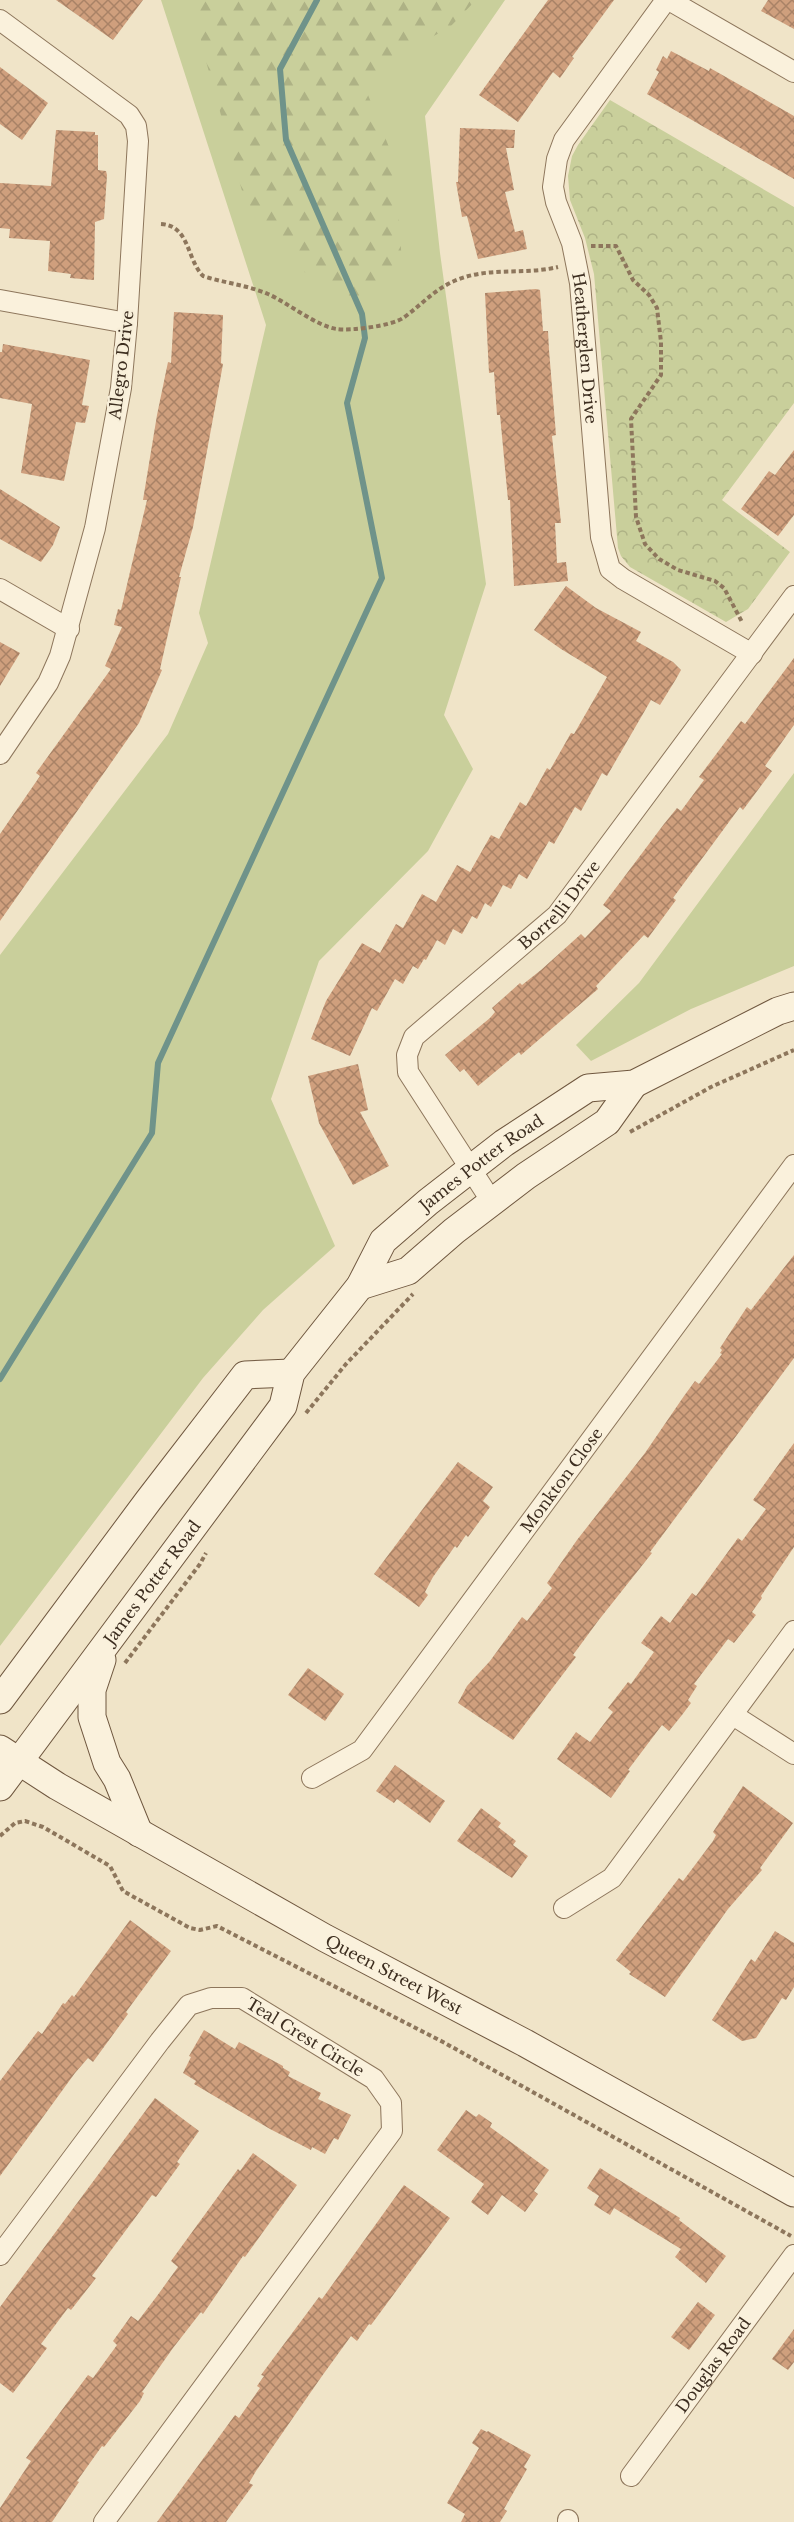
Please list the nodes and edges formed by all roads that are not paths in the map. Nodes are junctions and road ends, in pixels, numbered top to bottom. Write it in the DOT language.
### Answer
graph roads {
  1 [pos="667,0"];
  2 [pos="0,20"];
  3 [pos="794,72"];
  4 [pos="0,300"];
  5 [pos="127,323"];
  6 [pos="0,589"];
  7 [pos="794,596"];
  8 [pos="69,629"];
  9 [pos="752,654"];
  10 [pos="0,754"];
  11 [pos="794,1005"];
  12 [pos="634,1084"];
  13 [pos="794,1165"];
  14 [pos="470,1169"];
  15 [pos="492,1202"];
  16 [pos="360,1286"];
  17 [pos="291,1373"];
  18 [pos="120,1624"];
  19 [pos="794,1630"];
  20 [pos="0,1700"];
  21 [pos="733,1715"];
  22 [pos="794,1754"];
  23 [pos="9,1755"];
  24 [pos="312,1778"];
  25 [pos="0,1787"];
  26 [pos="139,1833"];
  27 [pos="564,1908"];
  28 [pos="794,2193"];
  29 [pos="0,2255"];
  30 [pos="794,2255"];
  31 [pos="631,2476"];
  32 [pos="104,2522"];
  1 -- 3 [label="street"];
  1 -- 9 [label="street, Heatherglen Drive"];
  2 -- 5 [label="street, Allegro Drive"];
  4 -- 5 [label="street"];
  5 -- 8 [label="street, Allegro Drive"];
  6 -- 8 [label="street"];
  7 -- 9 [label="street, Borrelli Drive"];
  8 -- 10 [label="street, Allegro Drive"];
  9 -- 14 [label="street, Borrelli Drive"];
  11 -- 12 [label="main road, James Potter Road"];
  12 -- 14 [label="main road, James Potter Road"];
  12 -- 15 [label="main road, James Potter Road"];
  13 -- 24 [label="street, Monkton Close"];
  14 -- 15 [label="street, Borrelli Drive"];
  14 -- 16 [label="main road, James Potter Road"];
  15 -- 16 [label="main road, James Potter Road"];
  16 -- 17 [label="main road, James Potter Road"];
  17 -- 18 [label="main road, James Potter Road"];
  17 -- 20 [label="main road"];
  18 -- 23 [label="main road, James Potter Road"];
  18 -- 26 [label="main road"];
  19 -- 21 [label="street"];
  21 -- 22 [label="street"];
  21 -- 27 [label="street"];
  23 -- 25 [label="main road, James Potter Road"];
  23 -- 26 [label="main road, Queen Street West"];
  26 -- 28 [label="main road, Queen Street West"];
  29 -- 32 [label="street, Teal Crest Circle"];
  30 -- 31 [label="street, Douglas Road"];
}
